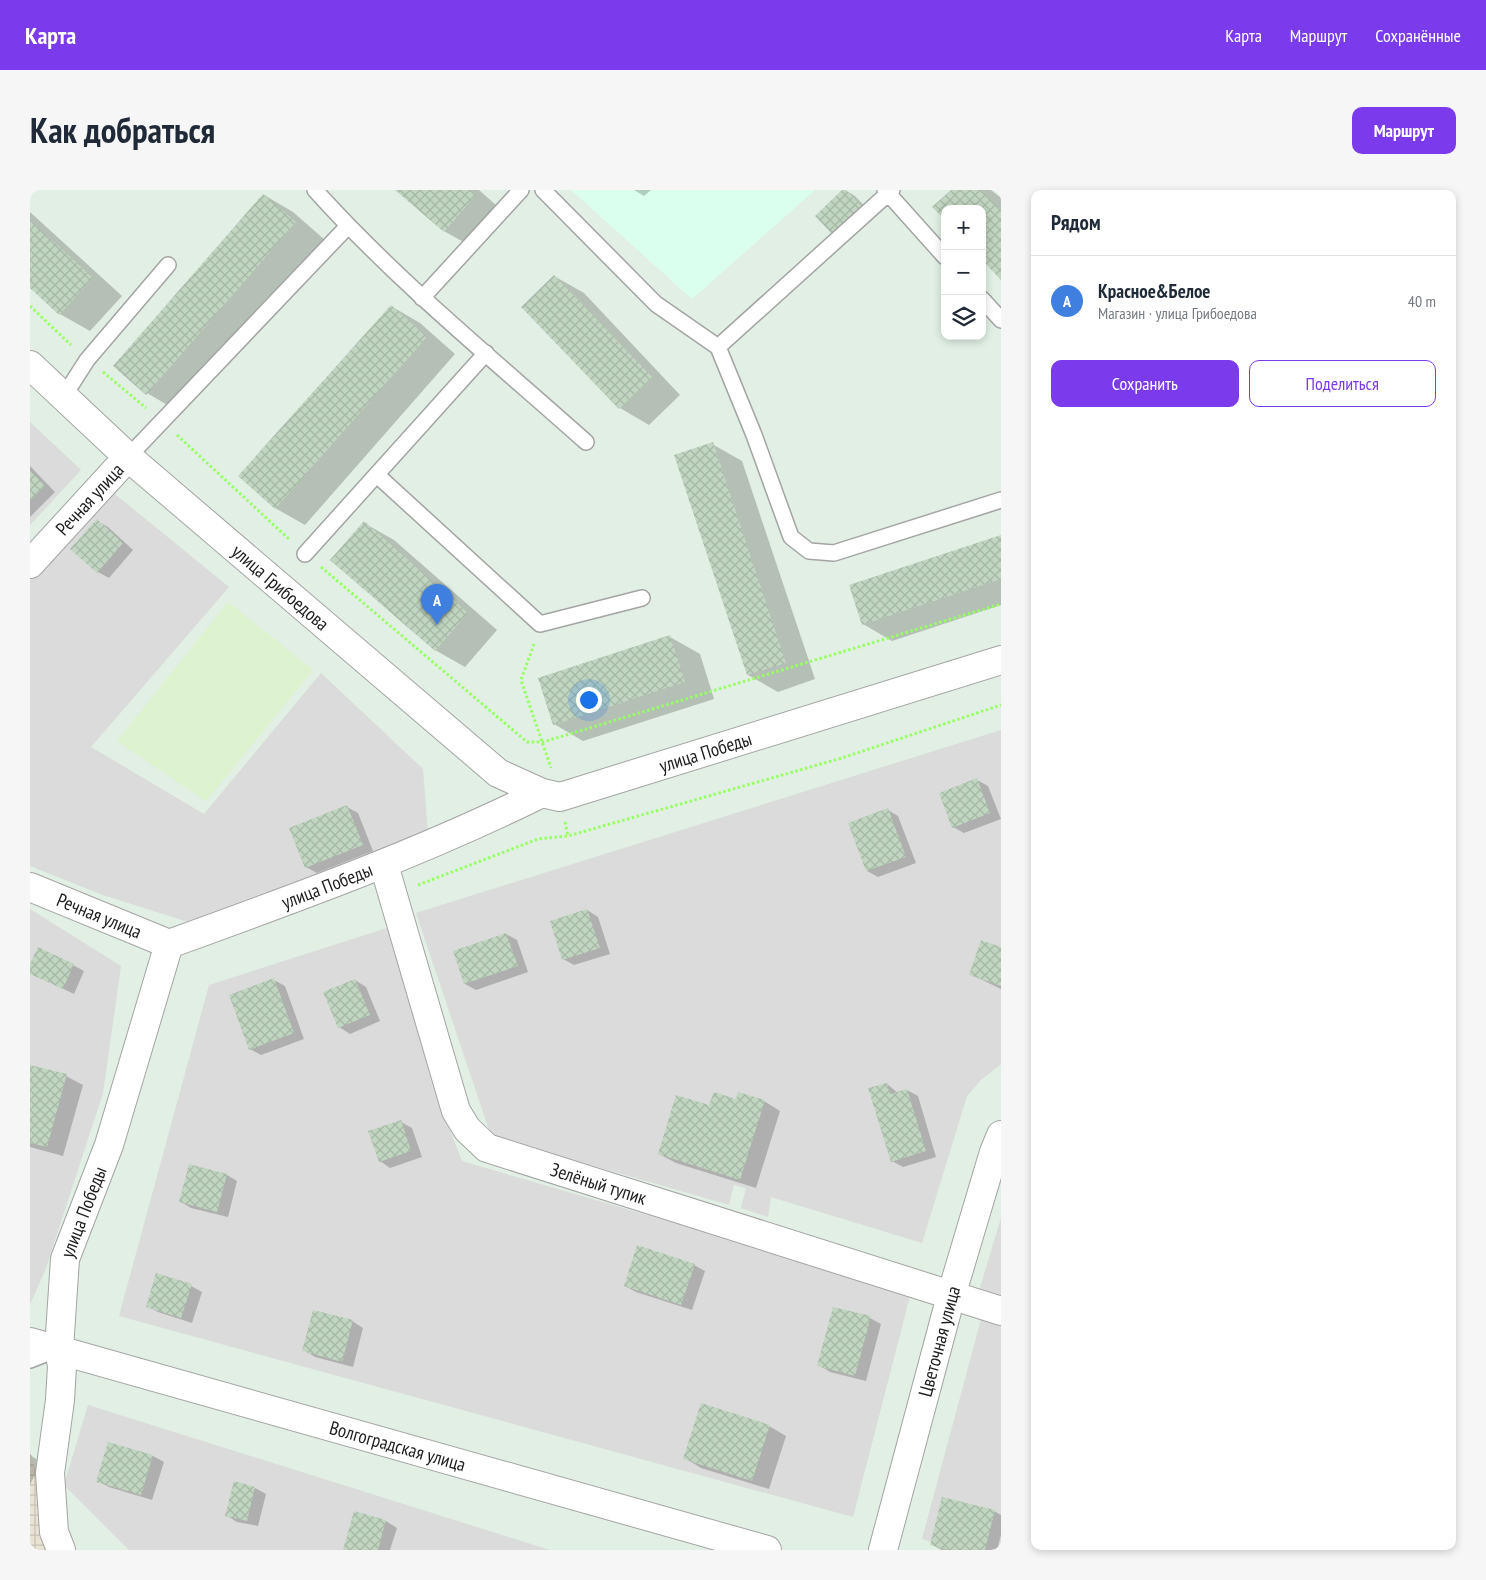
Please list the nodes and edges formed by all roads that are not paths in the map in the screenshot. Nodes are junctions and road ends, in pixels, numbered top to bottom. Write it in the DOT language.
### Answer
graph roads {
  1 [pos="315,190"];
  2 [pos="521,190"];
  3 [pos="543,190"];
  4 [pos="888,191"];
  5 [pos="348,226"];
  6 [pos="941,252"];
  7 [pos="168,265"];
  8 [pos="422,298"];
  9 [pos="986,303"];
  10 [pos="1001,320"];
  11 [pos="718,347"];
  12 [pos="486,354"];
  13 [pos="30,365"];
  14 [pos="64,396"];
  15 [pos="586,442"];
  16 [pos="128,457"];
  17 [pos="378,476"];
  18 [pos="1001,500"];
  19 [pos="305,554"];
  20 [pos="30,564"];
  21 [pos="642,598"];
  22 [pos="1001,660"];
  23 [pos="551,795"];
  24 [pos="387,876"];
  25 [pos="30,887"];
  26 [pos="170,944"];
  27 [pos="1001,1135"];
  28 [pos="951,1296"];
  29 [pos="1001,1311"];
  30 [pos="30,1342"];
  31 [pos="59,1349"];
  32 [pos="30,1360"];
  33 [pos="61,1550"];
  34 [pos="767,1550"];
  35 [pos="882,1550"];
  1 -- 5 [label="lane"];
  2 -- 8 [label="lane"];
  3 -- 11 [label="lane"];
  4 -- 6 [label="lane"];
  4 -- 11 [label="lane"];
  5 -- 8 [label="lane"];
  5 -- 16 [label="lane"];
  7 -- 14 [label="lane"];
  8 -- 12 [label="lane"];
  9 -- 10 [label="lane"];
  11 -- 18 [label="lane"];
  12 -- 15 [label="lane"];
  12 -- 17 [label="lane"];
  13 -- 14 [label="street, улица Грибоедова"];
  14 -- 16 [label="street, улица Грибоедова"];
  16 -- 20 [label="street, Речная улица"];
  16 -- 23 [label="street, улица Грибоедова"];
  17 -- 19 [label="lane"];
  17 -- 21 [label="lane"];
  22 -- 23 [label="street, улица Победы"];
  23 -- 24 [label="street, улица Победы"];
  24 -- 26 [label="street, улица Победы"];
  24 -- 28 [label="street, Зелёный тупик"];
  25 -- 26 [label="street, Речная улица"];
  26 -- 31 [label="street, улица Победы"];
  27 -- 28 [label="street, Цветочная улица"];
  28 -- 29 [label="street, Зелёный тупик"];
  28 -- 35 [label="street, Цветочная улица"];
  30 -- 31 [label="street, Волгоградская улица"];
  31 -- 32 [label="lane"];
  31 -- 33 [label="street, улица Победы"];
  31 -- 34 [label="street, Волгоградская улица"];
}
